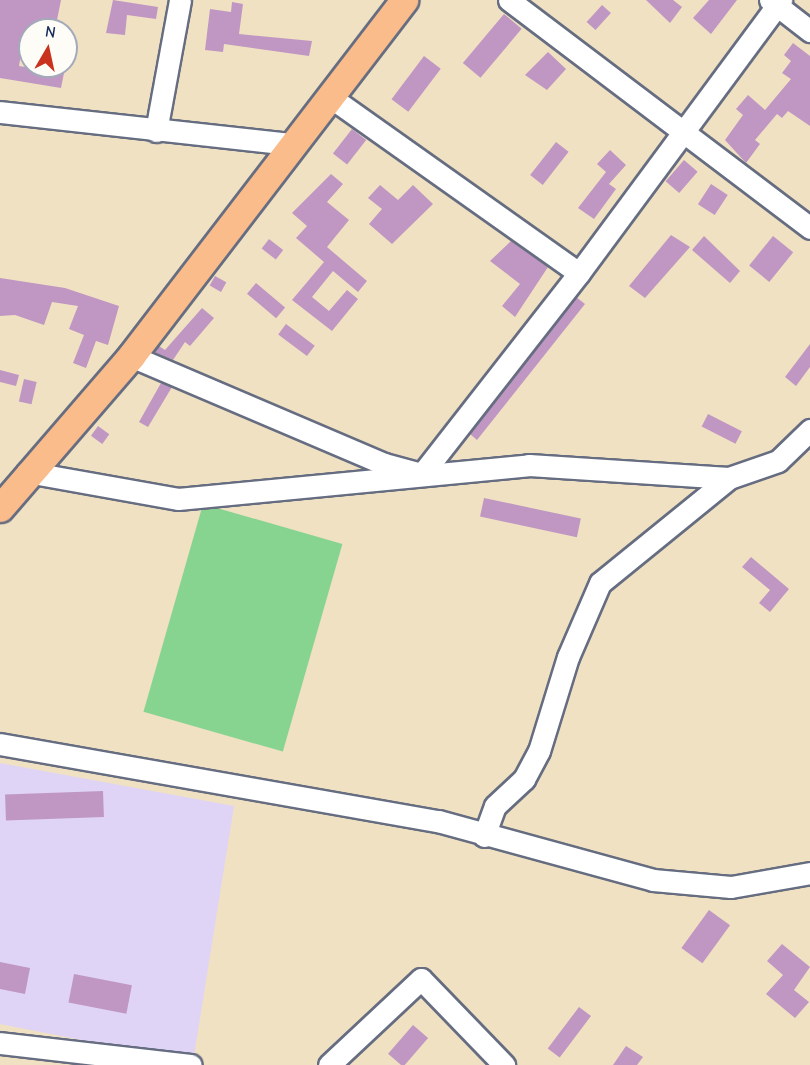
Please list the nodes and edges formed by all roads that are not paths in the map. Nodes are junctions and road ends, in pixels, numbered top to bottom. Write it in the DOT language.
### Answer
graph roads {
  1 [pos="180,0"];
  2 [pos="404,0"];
  3 [pos="509,0"];
  4 [pos="776,2"];
  5 [pos="810,31"];
  6 [pos="333,99"];
  7 [pos="0,112"];
  8 [pos="156,131"];
  9 [pos="685,131"];
  10 [pos="291,144"];
  11 [pos="810,228"];
  12 [pos="579,273"];
  13 [pos="131,356"];
  14 [pos="810,430"];
  15 [pos="27,472"];
  16 [pos="422,474"];
  17 [pos="729,478"];
  18 [pos="0,508"];
  19 [pos="0,744"];
  20 [pos="484,836"];
  21 [pos="806,878"];
  22 [pos="0,1043"];
  23 [pos="191,1065"];
  24 [pos="329,1065"];
  25 [pos="504,1065"];
  1 -- 8 [label="street"];
  2 -- 6 [label="main road"];
  3 -- 9 [label="street"];
  4 -- 5 [label="street"];
  4 -- 9 [label="street"];
  6 -- 10 [label="main road"];
  6 -- 12 [label="street"];
  7 -- 8 [label="street"];
  8 -- 10 [label="street"];
  9 -- 11 [label="street"];
  9 -- 12 [label="street"];
  10 -- 13 [label="main road"];
  12 -- 16 [label="street"];
  13 -- 15 [label="main road"];
  13 -- 16 [label="street"];
  14 -- 17 [label="street"];
  15 -- 16 [label="street"];
  15 -- 18 [label="main road"];
  16 -- 17 [label="street"];
  17 -- 20 [label="street"];
  19 -- 20 [label="street"];
  20 -- 21 [label="street"];
  22 -- 23 [label="street"];
  24 -- 25 [label="street"];
}
